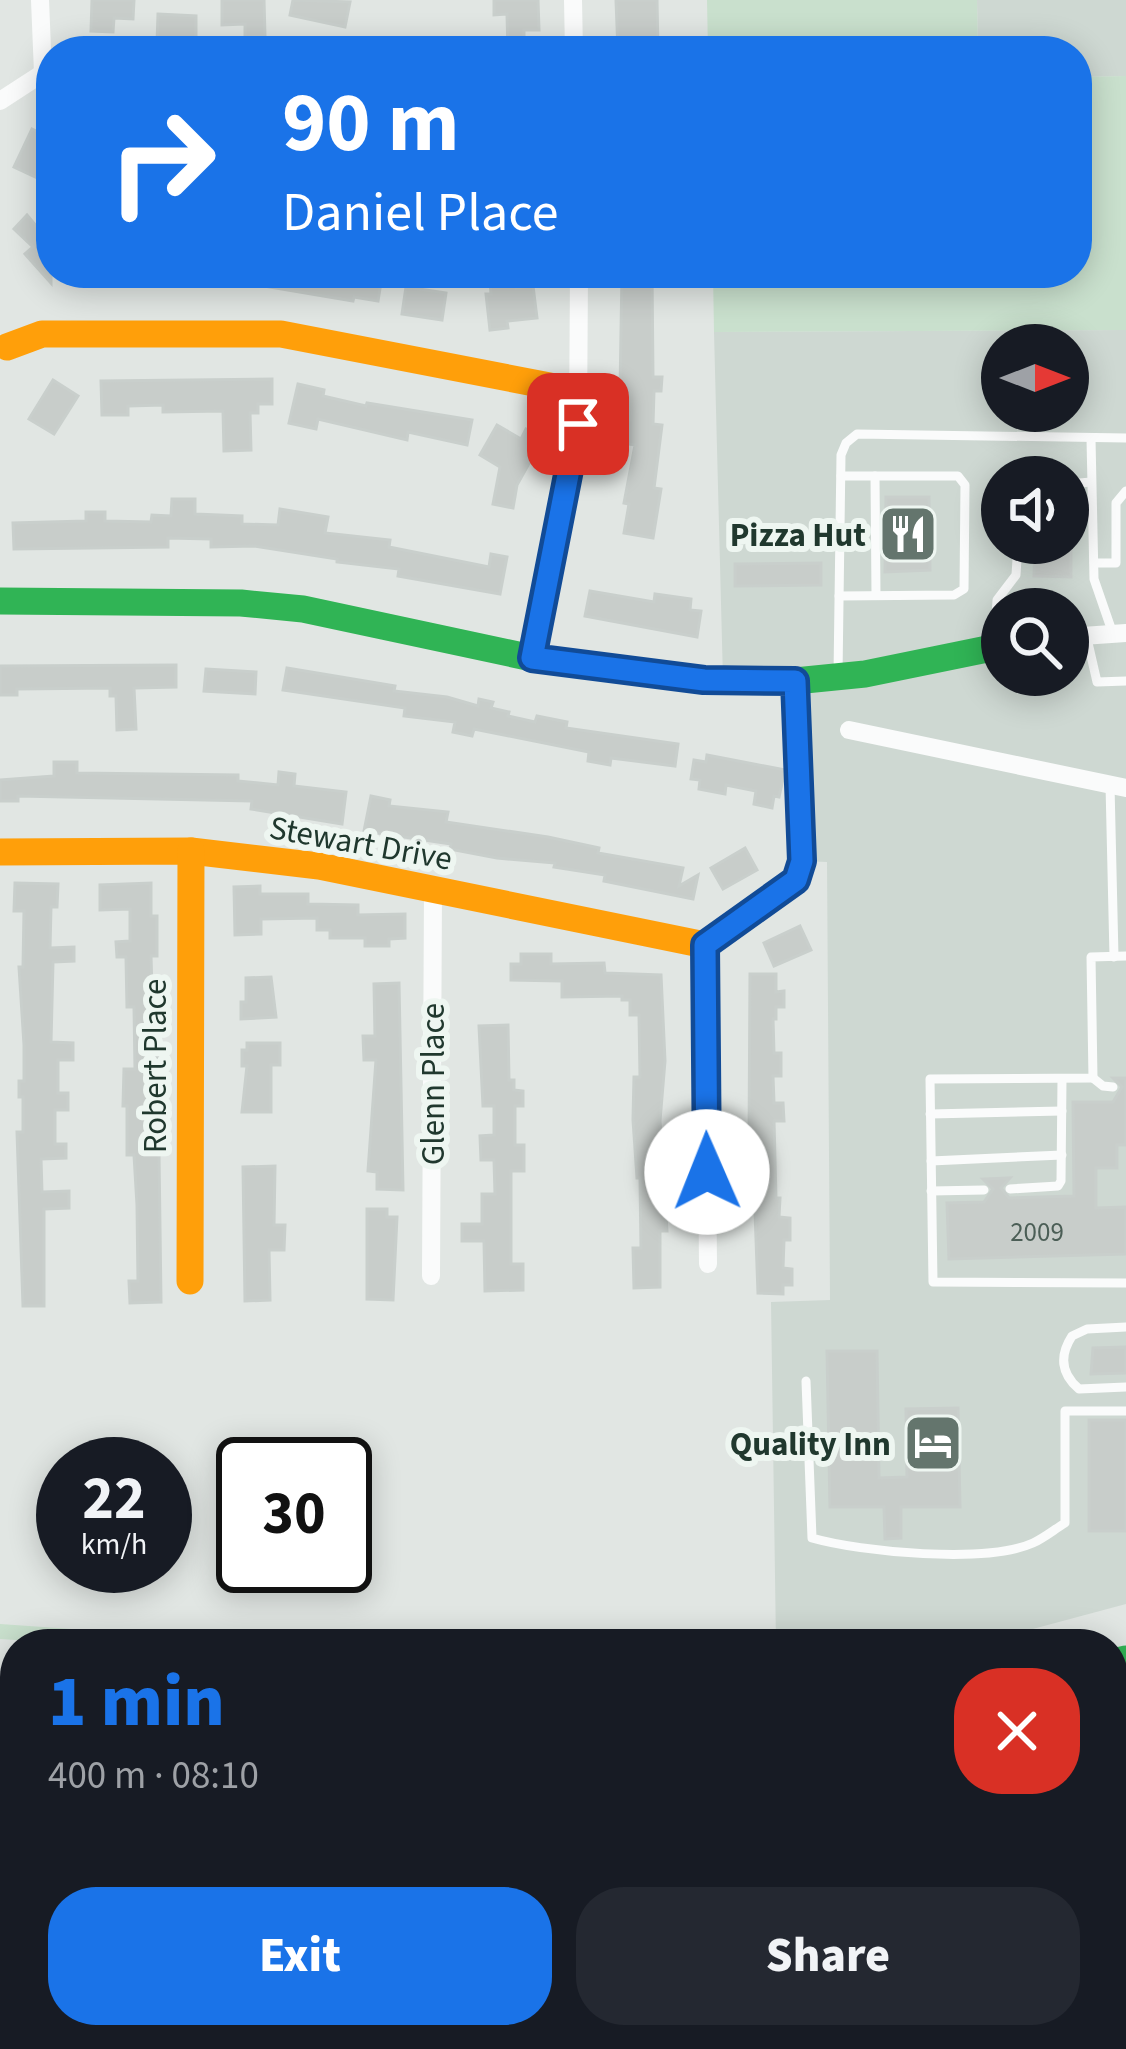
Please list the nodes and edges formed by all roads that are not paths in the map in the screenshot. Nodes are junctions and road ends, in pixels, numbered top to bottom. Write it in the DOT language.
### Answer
graph roads {
  1 [pos="40,0"];
  2 [pos="573,0"];
  3 [pos="43,36"];
  4 [pos="574,36"];
  5 [pos="36,80"];
  6 [pos="0,101"];
  7 [pos="579,288"];
  8 [pos="2,346"];
  9 [pos="581,392"];
  10 [pos="1126,438"];
  11 [pos="1090,439"];
  12 [pos="841,476"];
  13 [pos="875,476"];
  14 [pos="1091,482"];
  15 [pos="1126,491"];
  16 [pos="1094,563"];
  17 [pos="839,596"];
  18 [pos="876,596"];
  19 [pos="0,601"];
  20 [pos="1120,633"];
  21 [pos="1089,635"];
  22 [pos="981,650"];
  23 [pos="532,658"];
  24 [pos="1089,664"];
  25 [pos="838,677"];
  26 [pos="795,681"];
  27 [pos="1126,681"];
  28 [pos="848,730"];
  29 [pos="1118,786"];
  30 [pos="191,851"];
  31 [pos="0,852"];
  32 [pos="433,892"];
  33 [pos="705,945"];
  34 [pos="1120,957"];
  35 [pos="1062,1078"];
  36 [pos="1094,1078"];
  37 [pos="1113,1087"];
  38 [pos="1062,1111"];
  39 [pos="930,1114"];
  40 [pos="1062,1155"];
  41 [pos="931,1161"];
  42 [pos="1010,1189"];
  43 [pos="984,1190"];
  44 [pos="932,1191"];
  45 [pos="708,1264"];
  46 [pos="431,1276"];
  47 [pos="190,1281"];
  48 [pos="1126,1282"];
  49 [pos="1126,1328"];
  50 [pos="806,1381"];
  51 [pos="1126,1387"];
  52 [pos="1079,1389"];
  53 [pos="1078,1411"];
  54 [pos="1126,1411"];
  1 -- 3 [label="street"];
  2 -- 4 [label="street"];
  5 -- 6 [label="street"];
  7 -- 9 [label="street"];
  8 -- 9 [label="main road"];
  9 -- 23 [label="street"];
  10 -- 11 [label="lane"];
  11 -- 12 [label="lane"];
  11 -- 14 [label="lane"];
  12 -- 13 [label="lane"];
  12 -- 17 [label="lane"];
  13 -- 18 [label="lane"];
  13 -- 18 [label="lane"];
  14 -- 16 [label="lane"];
  15 -- 16 [label="lane"];
  16 -- 20 [label="lane"];
  17 -- 18 [label="lane"];
  17 -- 25 [label="lane"];
  19 -- 23 [label="main road"];
  20 -- 21 [label="street"];
  22 -- 25 [label="main road"];
  23 -- 26 [label="main road"];
  24 -- 27 [label="lane"];
  25 -- 26 [label="main road"];
  26 -- 33 [label="street"];
  28 -- 29 [label="street"];
  29 -- 34 [label="lane"];
  30 -- 31 [label="main road, Stewart Drive"];
  30 -- 32 [label="main road, Stewart Drive"];
  30 -- 47 [label="main road, Robert Place"];
  32 -- 33 [label="main road, Stewart Drive"];
  32 -- 46 [label="street, Glenn Place"];
  33 -- 45 [label="street"];
  34 -- 36 [label="lane"];
  35 -- 36 [label="lane"];
  35 -- 38 [label="lane"];
  35 -- 39 [label="lane"];
  36 -- 37 [label="lane"];
  38 -- 39 [label="lane"];
  38 -- 40 [label="lane"];
  39 -- 41 [label="lane"];
  40 -- 41 [label="lane"];
  40 -- 42 [label="lane"];
  41 -- 44 [label="lane"];
  43 -- 44 [label="lane"];
  44 -- 48 [label="lane"];
  49 -- 52 [label="lane"];
  50 -- 53 [label="lane"];
  51 -- 52 [label="lane"];
  52 -- 53 [label="lane"];
  53 -- 54 [label="lane"];
}
